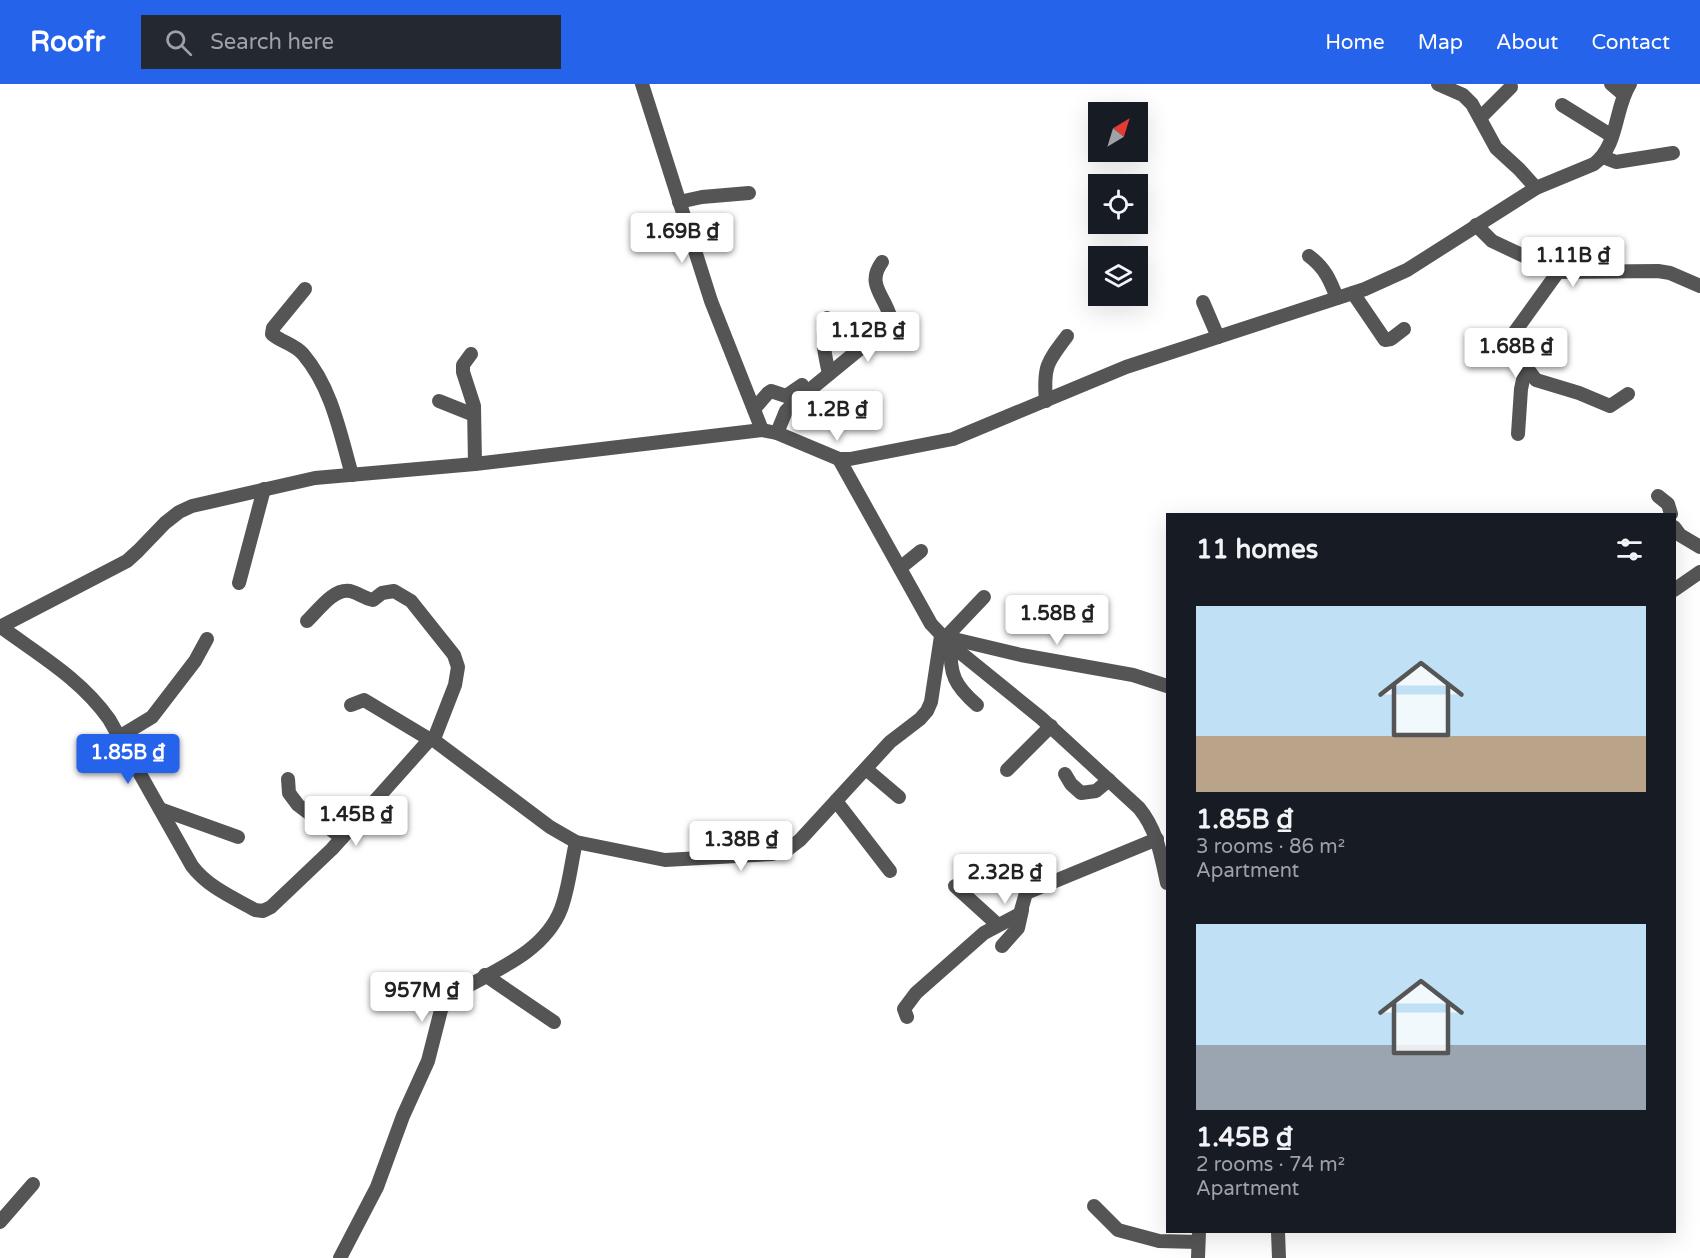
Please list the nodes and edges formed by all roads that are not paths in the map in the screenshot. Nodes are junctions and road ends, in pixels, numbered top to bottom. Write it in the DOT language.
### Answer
graph roads {
  1 [pos="642,84"];
  2 [pos="1438,84"];
  3 [pos="1611,84"];
  4 [pos="1511,87"];
  5 [pos="1463,89"];
  6 [pos="1627,90"];
  7 [pos="1562,105"];
  8 [pos="1480,118"];
  9 [pos="1612,136"];
  10 [pos="1673,153"];
  11 [pos="1603,157"];
  12 [pos="1536,188"];
  13 [pos="749,193"];
  14 [pos="680,202"];
  15 [pos="1476,225"];
  16 [pos="1309,256"];
  17 [pos="882,262"];
  18 [pos="1558,272"];
  19 [pos="1700,286"];
  20 [pos="304,289"];
  21 [pos="1353,293"];
  22 [pos="1337,298"];
  23 [pos="1203,302"];
  24 [pos="827,318"];
  25 [pos="1404,329"];
  26 [pos="1067,336"];
  27 [pos="1218,337"];
  28 [pos="471,354"];
  29 [pos="1526,366"];
  30 [pos="829,374"];
  31 [pos="810,377"];
  32 [pos="1628,394"];
  33 [pos="439,401"];
  34 [pos="1046,401"];
  35 [pos="754,409"];
  36 [pos="474,415"];
  37 [pos="762,430"];
  38 [pos="777,433"];
  39 [pos="1518,434"];
  40 [pos="839,459"];
  41 [pos="475,464"];
  42 [pos="352,475"];
  43 [pos="264,489"];
  44 [pos="1658,495"];
  45 [pos="1671,513"];
  46 [pos="1676,529"];
  47 [pos="1700,547"];
  48 [pos="921,551"];
  49 [pos="900,568"];
  50 [pos="1700,572"];
  51 [pos="239,583"];
  52 [pos="1676,589"];
  53 [pos="984,597"];
  54 [pos="307,621"];
  55 [pos="0,627"];
  56 [pos="207,639"];
  57 [pos="946,639"];
  58 [pos="1166,686"];
  59 [pos="351,705"];
  60 [pos="977,705"];
  61 [pos="1051,726"];
  62 [pos="119,737"];
  63 [pos="432,739"];
  64 [pos="866,769"];
  65 [pos="1007,770"];
  66 [pos="1065,774"];
  67 [pos="288,779"];
  68 [pos="1109,780"];
  69 [pos="899,797"];
  70 [pos="836,801"];
  71 [pos="160,809"];
  72 [pos="1160,834"];
  73 [pos="238,837"];
  74 [pos="342,838"];
  75 [pos="576,842"];
  76 [pos="890,871"];
  77 [pos="1166,876"];
  78 [pos="955,886"];
  79 [pos="1022,910"];
  80 [pos="998,925"];
  81 [pos="1002,946"];
  82 [pos="485,975"];
  83 [pos="906,1017"];
  84 [pos="554,1022"];
  85 [pos="33,1184"];
  86 [pos="1094,1206"];
  87 [pos="0,1222"];
  88 [pos="1278,1233"];
  89 [pos="1198,1237"];
  90 [pos="340,1258"];
  91 [pos="1198,1258"];
  92 [pos="1279,1258"];
  1 -- 14 [label="street"];
  2 -- 5 [label="street"];
  3 -- 6 [label="street"];
  4 -- 8 [label="street"];
  5 -- 8 [label="street"];
  6 -- 9 [label="street"];
  7 -- 9 [label="street"];
  8 -- 12 [label="street"];
  9 -- 11 [label="street"];
  10 -- 11 [label="street"];
  11 -- 12 [label="street"];
  12 -- 15 [label="street"];
  13 -- 14 [label="street"];
  14 -- 35 [label="street"];
  15 -- 18 [label="street"];
  15 -- 21 [label="street"];
  16 -- 22 [label="street"];
  17 -- 30 [label="street"];
  18 -- 19 [label="street"];
  18 -- 29 [label="street"];
  20 -- 42 [label="street"];
  21 -- 22 [label="street"];
  21 -- 25 [label="street"];
  22 -- 27 [label="street"];
  23 -- 27 [label="street"];
  24 -- 30 [label="street"];
  26 -- 34 [label="street"];
  27 -- 34 [label="street"];
  28 -- 36 [label="street"];
  29 -- 32 [label="street"];
  29 -- 39 [label="street"];
  30 -- 38 [label="street"];
  31 -- 35 [label="street"];
  33 -- 36 [label="street"];
  34 -- 40 [label="street"];
  35 -- 37 [label="street"];
  36 -- 41 [label="street"];
  37 -- 38 [label="street"];
  37 -- 41 [label="street"];
  38 -- 40 [label="street"];
  40 -- 49 [label="street"];
  41 -- 42 [label="street"];
  42 -- 43 [label="street"];
  43 -- 51 [label="street"];
  43 -- 55 [label="street"];
  44 -- 45 [label="street"];
  46 -- 47 [label="street"];
  48 -- 49 [label="street"];
  49 -- 57 [label="street"];
  50 -- 52 [label="street"];
  53 -- 57 [label="street"];
  54 -- 63 [label="street"];
  55 -- 62 [label="street"];
  56 -- 62 [label="street"];
  57 -- 58 [label="street"];
  57 -- 60 [label="street"];
  57 -- 61 [label="street"];
  57 -- 64 [label="street"];
  59 -- 63 [label="street"];
  61 -- 65 [label="street"];
  61 -- 68 [label="street"];
  62 -- 71 [label="street"];
  63 -- 74 [label="street"];
  63 -- 75 [label="street"];
  64 -- 69 [label="street"];
  64 -- 70 [label="street"];
  66 -- 68 [label="street"];
  67 -- 74 [label="street"];
  68 -- 72 [label="street"];
  70 -- 75 [label="street"];
  70 -- 76 [label="street"];
  71 -- 73 [label="street"];
  71 -- 74 [label="street"];
  72 -- 77 [label="street"];
  72 -- 79 [label="street"];
  75 -- 82 [label="street"];
  78 -- 80 [label="street"];
  79 -- 80 [label="street"];
  79 -- 81 [label="street"];
  80 -- 83 [label="street"];
  82 -- 84 [label="street"];
  82 -- 90 [label="street"];
  85 -- 87 [label="street"];
  86 -- 89 [label="street"];
  88 -- 92 [label="street"];
  89 -- 91 [label="street"];
}
